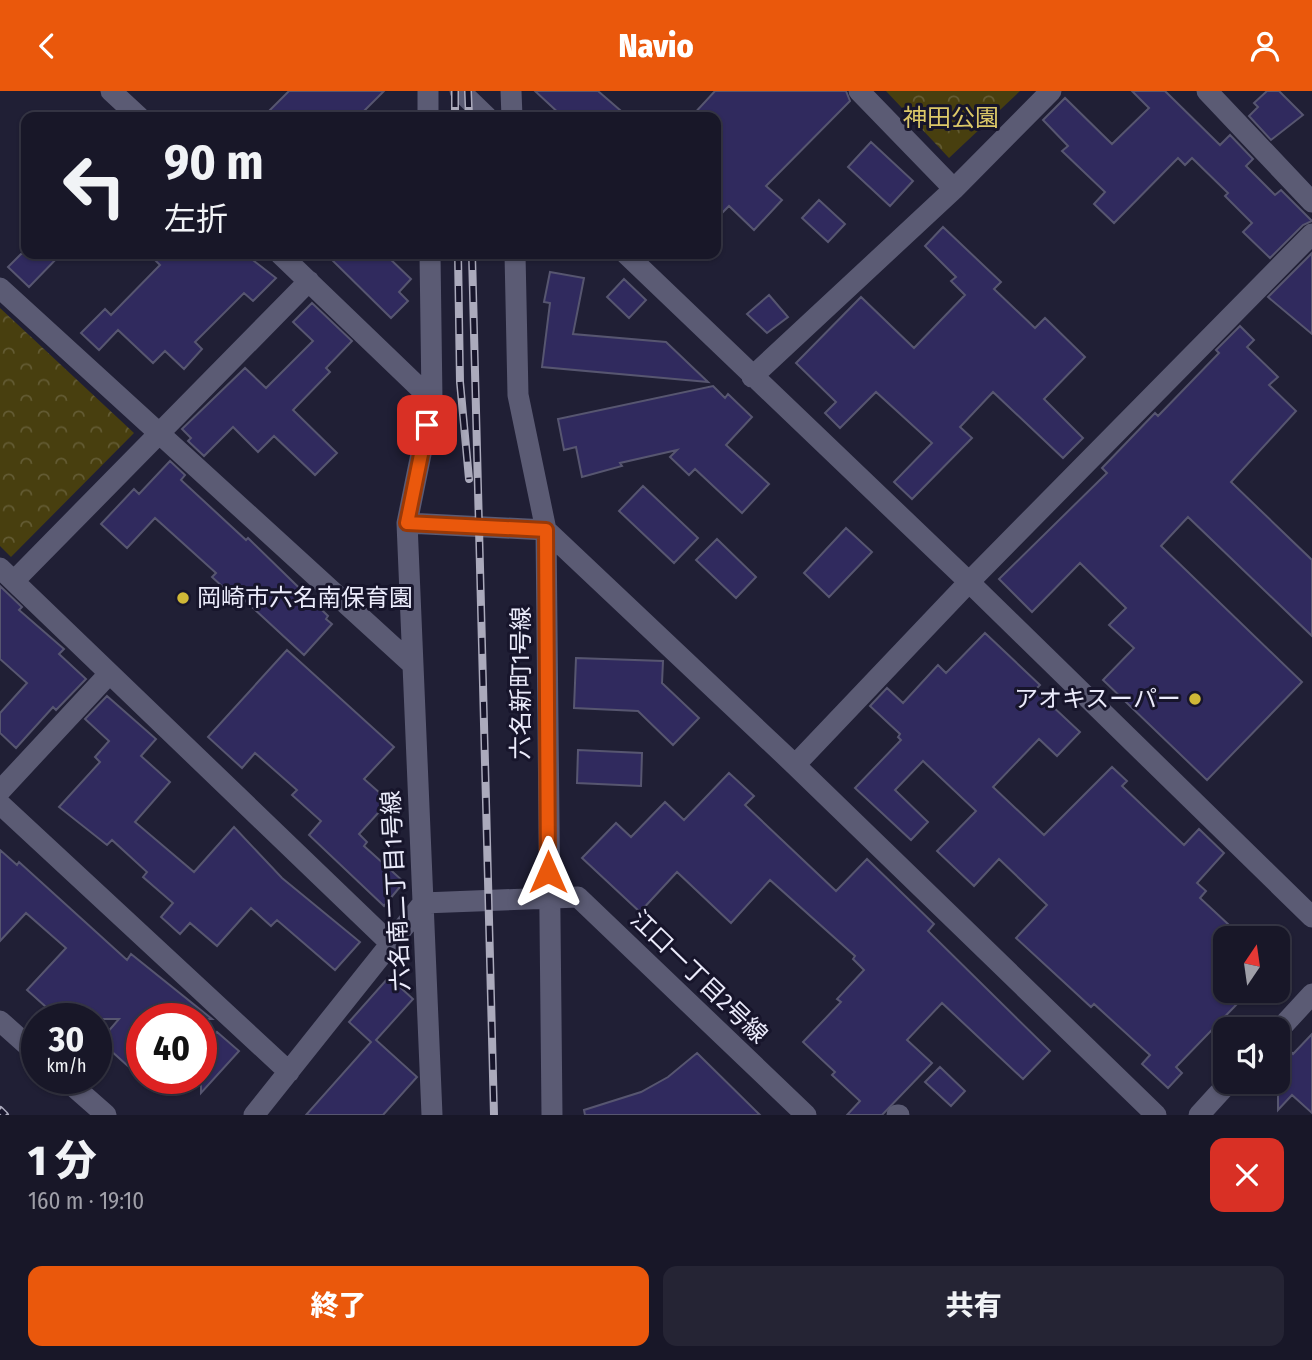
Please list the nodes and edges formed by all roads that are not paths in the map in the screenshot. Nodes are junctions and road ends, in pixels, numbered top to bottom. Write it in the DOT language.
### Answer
graph roads {
  1 [pos="111,91"];
  2 [pos="428,91"];
  3 [pos="460,91"];
  4 [pos="511,91"];
  5 [pos="859,91"];
  6 [pos="1051,91"];
  7 [pos="1206,91"];
  8 [pos="134,112"];
  9 [pos="428,112"];
  10 [pos="481,112"];
  11 [pos="512,112"];
  12 [pos="954,189"];
  13 [pos="1312,202"];
  14 [pos="1312,234"];
  15 [pos="286,259"];
  16 [pos="430,259"];
  17 [pos="515,259"];
  18 [pos="631,259"];
  19 [pos="309,281"];
  20 [pos="0,288"];
  21 [pos="752,377"];
  22 [pos="432,400"];
  23 [pos="158,432"];
  24 [pos="407,523"];
  25 [pos="546,530"];
  26 [pos="7,574"];
  27 [pos="969,582"];
  28 [pos="412,664"];
  29 [pos="108,675"];
  30 [pos="796,765"];
  31 [pos="0,791"];
  32 [pos="0,804"];
  33 [pos="548,898"];
  34 [pos="423,903"];
  35 [pos="1312,917"];
  36 [pos="390,943"];
  37 [pos="1312,994"];
  38 [pos="1290,1018"];
  39 [pos="0,1021"];
  40 [pos="21,1040"];
  41 [pos="289,1072"];
  42 [pos="82,1094"];
  43 [pos="1218,1094"];
  44 [pos="106,1115"];
  45 [pos="254,1115"];
  46 [pos="432,1115"];
  47 [pos="552,1115"];
  48 [pos="806,1115"];
  49 [pos="1156,1115"];
  50 [pos="1199,1115"];
  1 -- 8 [label="street"];
  2 -- 9 [label="street"];
  3 -- 10 [label="street"];
  4 -- 11 [label="street"];
  5 -- 12 [label="street"];
  6 -- 12 [label="street"];
  7 -- 13 [label="street"];
  12 -- 21 [label="street"];
  14 -- 27 [label="street"];
  15 -- 19 [label="street"];
  16 -- 22 [label="street"];
  17 -- 25 [label="street, 六名新町1号線"];
  18 -- 21 [label="street"];
  19 -- 22 [label="street"];
  19 -- 23 [label="street"];
  20 -- 23 [label="street"];
  21 -- 27 [label="street"];
  22 -- 24 [label="street"];
  23 -- 26 [label="street"];
  23 -- 28 [label="street"];
  24 -- 25 [label="street"];
  24 -- 28 [label="street, 六名南二丁目1号線"];
  25 -- 30 [label="street"];
  25 -- 33 [label="street, 六名新町1号線"];
  26 -- 29 [label="street"];
  27 -- 30 [label="street"];
  27 -- 35 [label="street"];
  28 -- 34 [label="street, 六名南二丁目1号線"];
  29 -- 31 [label="street"];
  29 -- 36 [label="street"];
  30 -- 49 [label="street"];
  32 -- 41 [label="street"];
  33 -- 34 [label="street, 江口一丁目2号線"];
  33 -- 47 [label="street, 六名新町1号線"];
  33 -- 48 [label="street, 江口一丁目2号線"];
  34 -- 36 [label="street"];
  34 -- 46 [label="street, 六名南二丁目1号線"];
  36 -- 41 [label="street"];
  37 -- 38 [label="street"];
  39 -- 40 [label="street"];
  41 -- 45 [label="street"];
  42 -- 44 [label="street"];
  43 -- 50 [label="street"];
}
